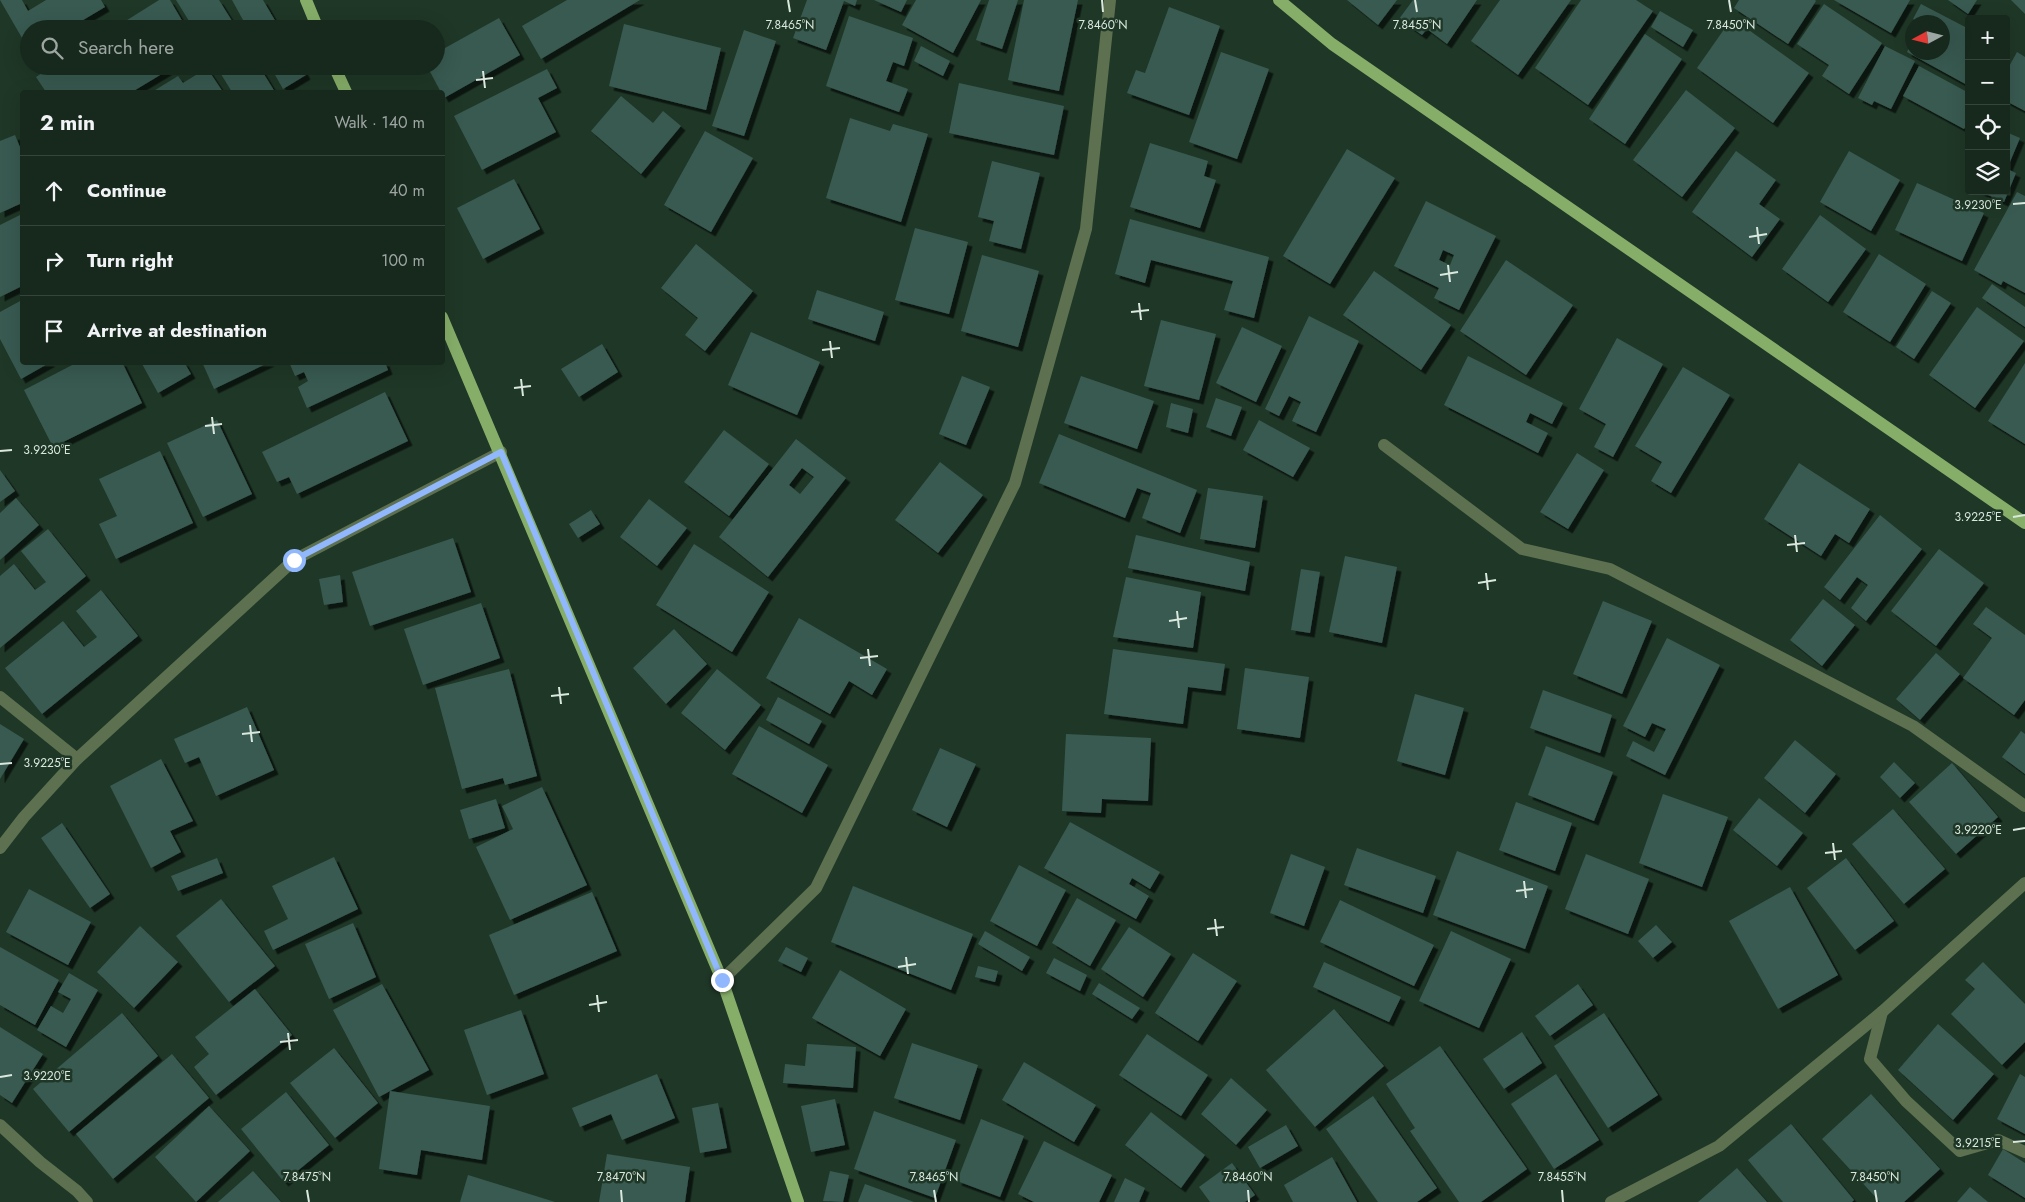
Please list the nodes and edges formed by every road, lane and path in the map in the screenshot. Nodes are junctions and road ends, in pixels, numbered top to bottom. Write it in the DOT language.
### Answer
graph roads {
  1 [pos="306,0"];
  2 [pos="1110,0"];
  3 [pos="1278,0"];
  4 [pos="314,20"];
  5 [pos="338,75"];
  6 [pos="345,90"];
  7 [pos="445,324"];
  8 [pos="1384,445"];
  9 [pos="501,452"];
  10 [pos="2025,523"];
  11 [pos="0,698"];
  12 [pos="77,759"];
  13 [pos="2025,806"];
  14 [pos="0,848"];
  15 [pos="2025,882"];
  16 [pos="722,980"];
  17 [pos="1882,1012"];
  18 [pos="0,1125"];
  19 [pos="2025,1152"];
  20 [pos="87,1202"];
  21 [pos="798,1202"];
  22 [pos="1611,1202"];
  1 -- 4 [label="main road"];
  2 -- 16 [label="street"];
  3 -- 10 [label="main road"];
  5 -- 6 [label="main road"];
  7 -- 9 [label="main road"];
  8 -- 13 [label="street"];
  9 -- 12 [label="street"];
  9 -- 16 [label="main road"];
  11 -- 12 [label="street"];
  12 -- 14 [label="street"];
  15 -- 17 [label="street"];
  16 -- 21 [label="main road"];
  17 -- 19 [label="street"];
  17 -- 22 [label="street"];
  18 -- 20 [label="street"];
}
